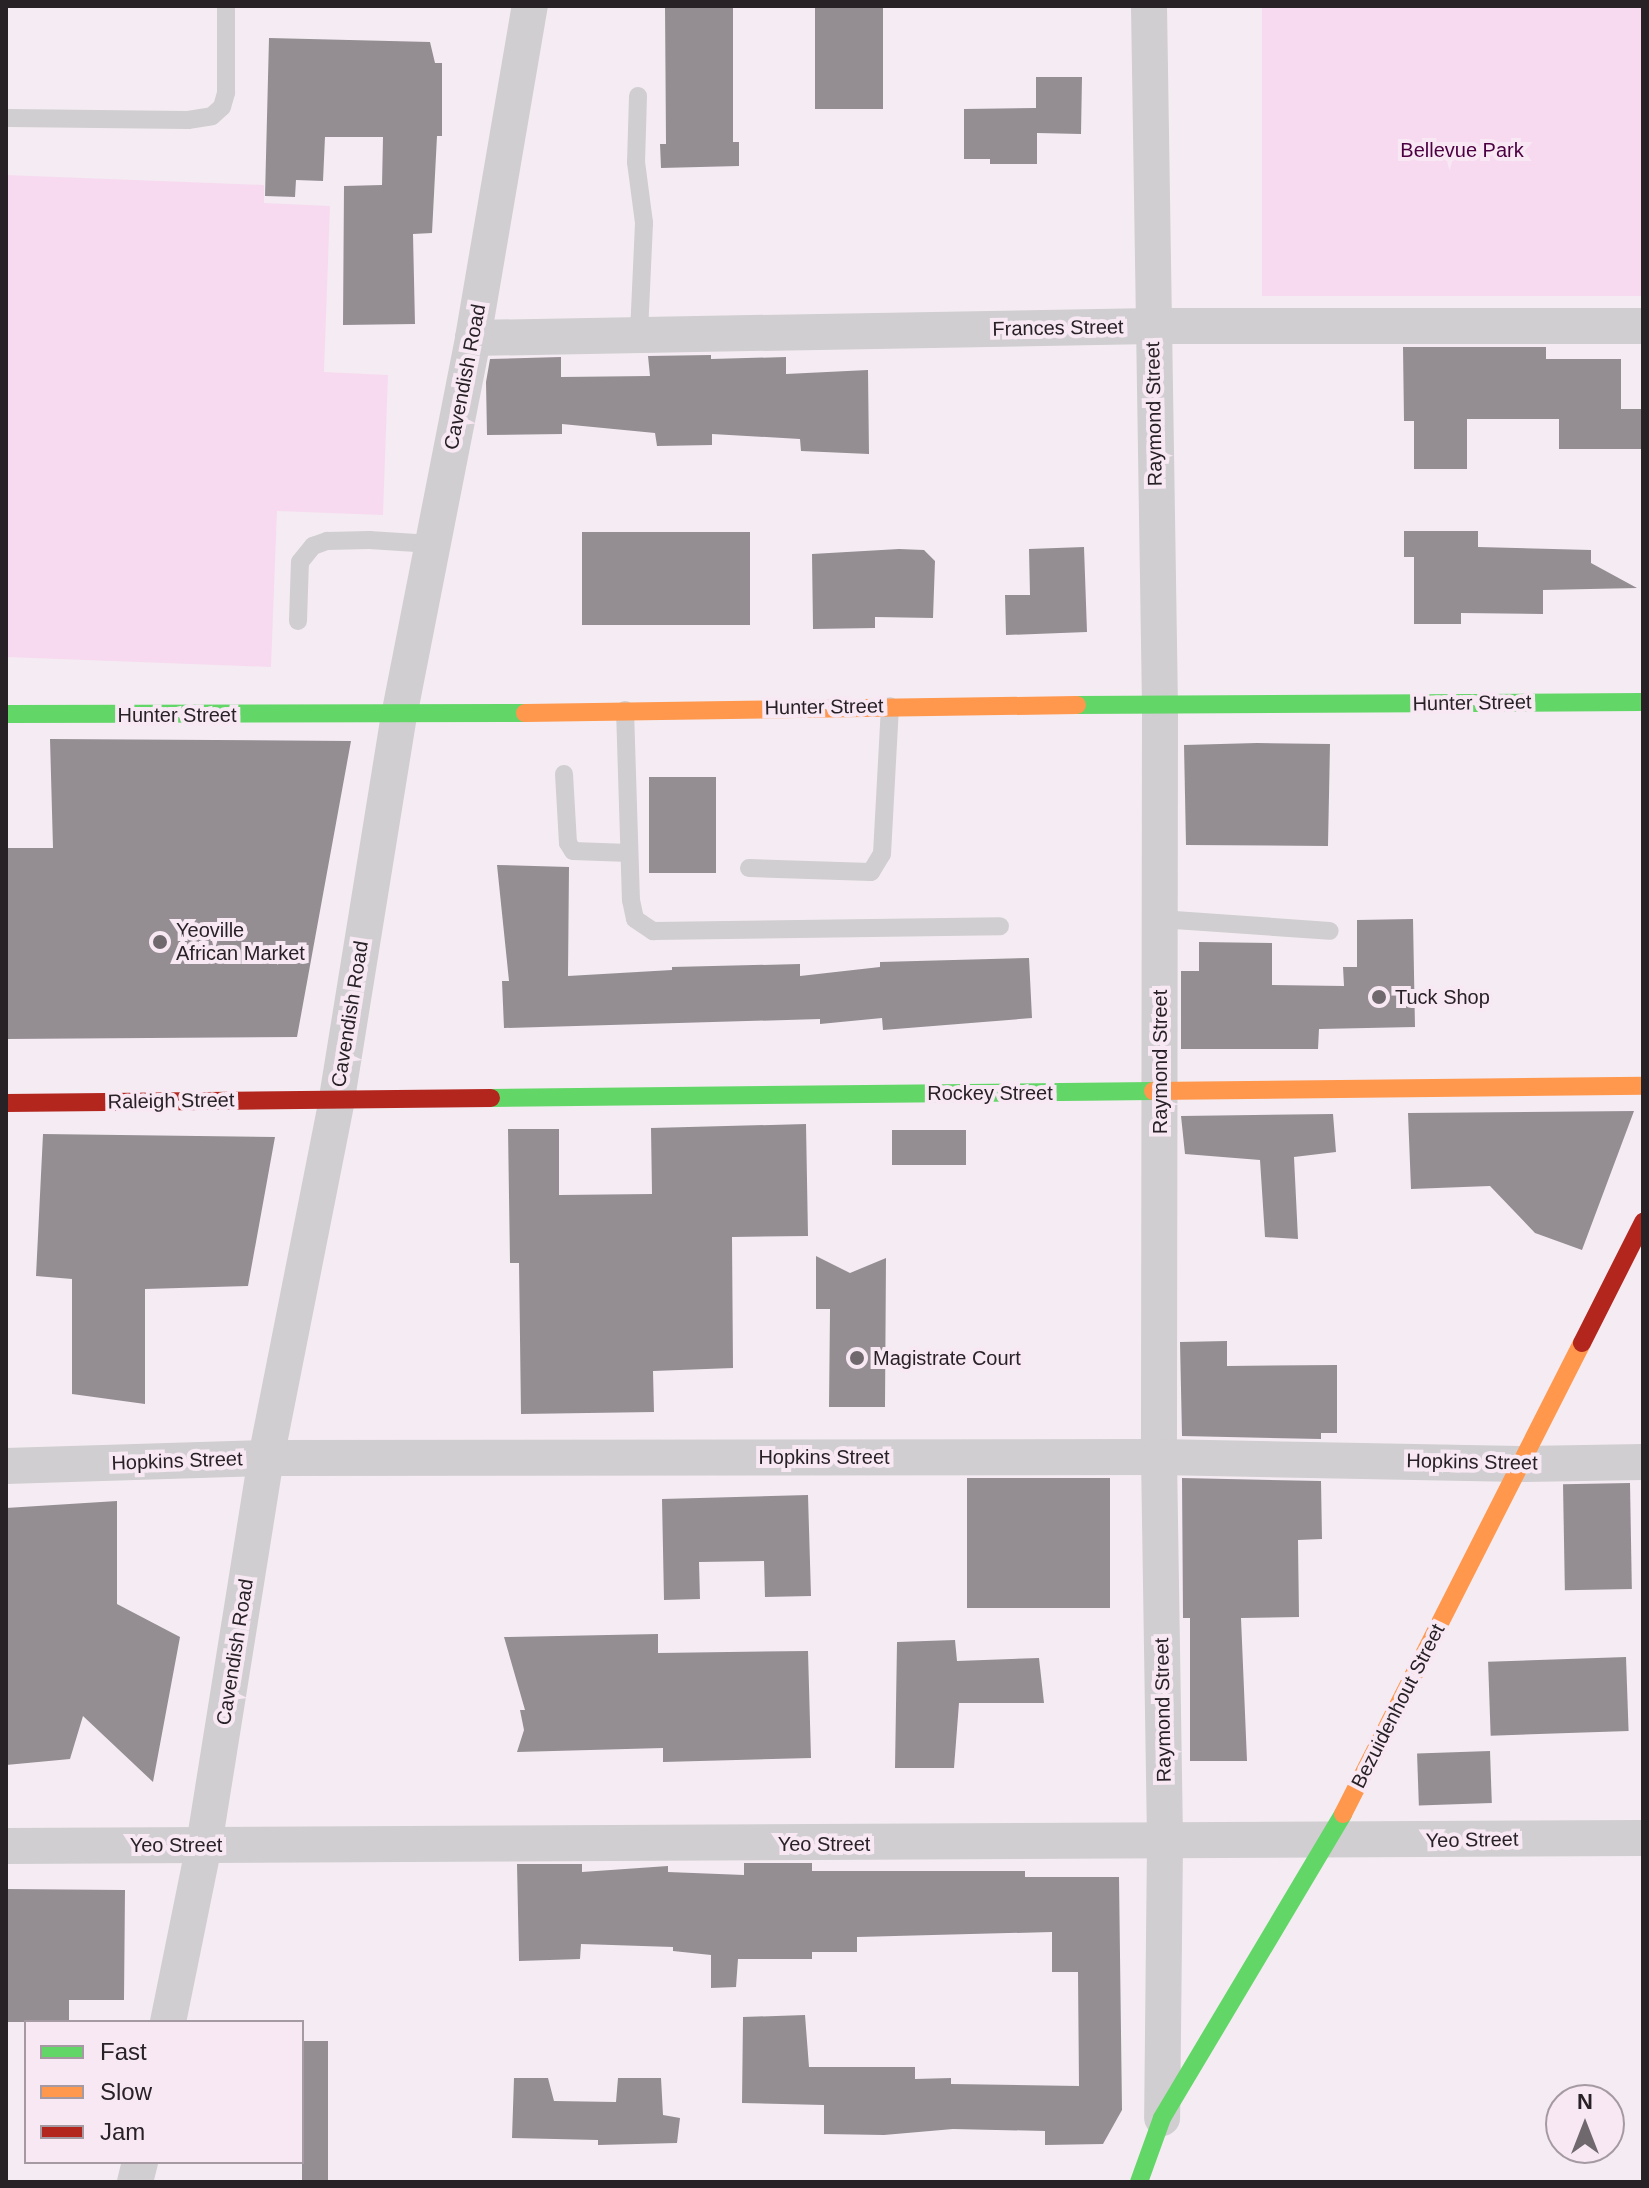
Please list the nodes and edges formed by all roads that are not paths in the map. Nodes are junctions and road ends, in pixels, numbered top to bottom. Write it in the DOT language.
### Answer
graph roads {
  1 [pos="226,6"];
  2 [pos="530,6"];
  3 [pos="1149,6"];
  4 [pos="638,96"];
  5 [pos="8,118"];
  6 [pos="1153,326"];
  7 [pos="1643,326"];
  8 [pos="639,335"];
  9 [pos="473,338"];
  10 [pos="432,544"];
  11 [pos="298,621"];
  12 [pos="1643,702"];
  13 [pos="1160,705"];
  14 [pos="890,706"];
  15 [pos="625,710"];
  16 [pos="6,714"];
  17 [pos="399,716"];
  18 [pos="564,774"];
  19 [pos="629,853"];
  20 [pos="749,868"];
  21 [pos="1160,919"];
  22 [pos="1000,926"];
  23 [pos="1330,931"];
  24 [pos="1643,1086"];
  25 [pos="1160,1091"];
  26 [pos="337,1098"];
  27 [pos="6,1103"];
  28 [pos="1643,1222"];
  29 [pos="1159,1457"];
  30 [pos="266,1458"];
  31 [pos="1643,1462"];
  32 [pos="1520,1464"];
  33 [pos="6,1466"];
  34 [pos="1643,1838"];
  35 [pos="1329,1842"];
  36 [pos="1165,1843"];
  37 [pos="204,1845"];
  38 [pos="6,1846"];
  39 [pos="168,2020"];
  40 [pos="1162,2118"];
  41 [pos="1139,2182"];
  1 -- 5 [label="lane"];
  2 -- 9 [label="street, Cavendish Road"];
  3 -- 6 [label="street, Raymond Street"];
  4 -- 8 [label="lane"];
  6 -- 7 [label="street, Frances Street"];
  6 -- 8 [label="street, Frances Street"];
  6 -- 13 [label="street, Raymond Street"];
  8 -- 9 [label="street, Frances Street"];
  9 -- 10 [label="street, Cavendish Road"];
  10 -- 11 [label="lane"];
  10 -- 17 [label="street, Cavendish Road"];
  12 -- 13 [label="main road, Hunter Street"];
  13 -- 14 [label="main road, Hunter Street"];
  13 -- 21 [label="street, Raymond Street"];
  14 -- 15 [label="main road, Hunter Street"];
  14 -- 20 [label="lane"];
  15 -- 17 [label="main road, Hunter Street"];
  15 -- 19 [label="lane"];
  16 -- 17 [label="main road, Hunter Street"];
  17 -- 26 [label="street, Cavendish Road"];
  18 -- 19 [label="lane"];
  19 -- 22 [label="lane"];
  21 -- 23 [label="lane"];
  21 -- 25 [label="street, Raymond Street"];
  24 -- 25 [label="main road, Rockey Street"];
  25 -- 26 [label="main road, Rockey Street"];
  25 -- 29 [label="street, Raymond Street"];
  26 -- 27 [label="main road, Raleigh Street"];
  26 -- 30 [label="street, Cavendish Road"];
  28 -- 32 [label="main road, Bezuidenhout Street"];
  29 -- 30 [label="street, Hopkins Street"];
  29 -- 32 [label="street, Hopkins Street"];
  29 -- 36 [label="street, Raymond Street"];
  30 -- 33 [label="street, Hopkins Street"];
  30 -- 37 [label="street, Cavendish Road"];
  31 -- 32 [label="street, Hopkins Street"];
  32 -- 35 [label="main road, Bezuidenhout Street"];
  34 -- 35 [label="street, Yeo Street"];
  35 -- 36 [label="street, Yeo Street"];
  35 -- 40 [label="main road, Bezuidenhout Street"];
  36 -- 37 [label="street, Yeo Street"];
  36 -- 40 [label="street, Raymond Street"];
  37 -- 38 [label="street, Yeo Street"];
  37 -- 39 [label="street, Cavendish Road"];
  40 -- 41 [label="main road, Bezuidenhout Street"];
}
